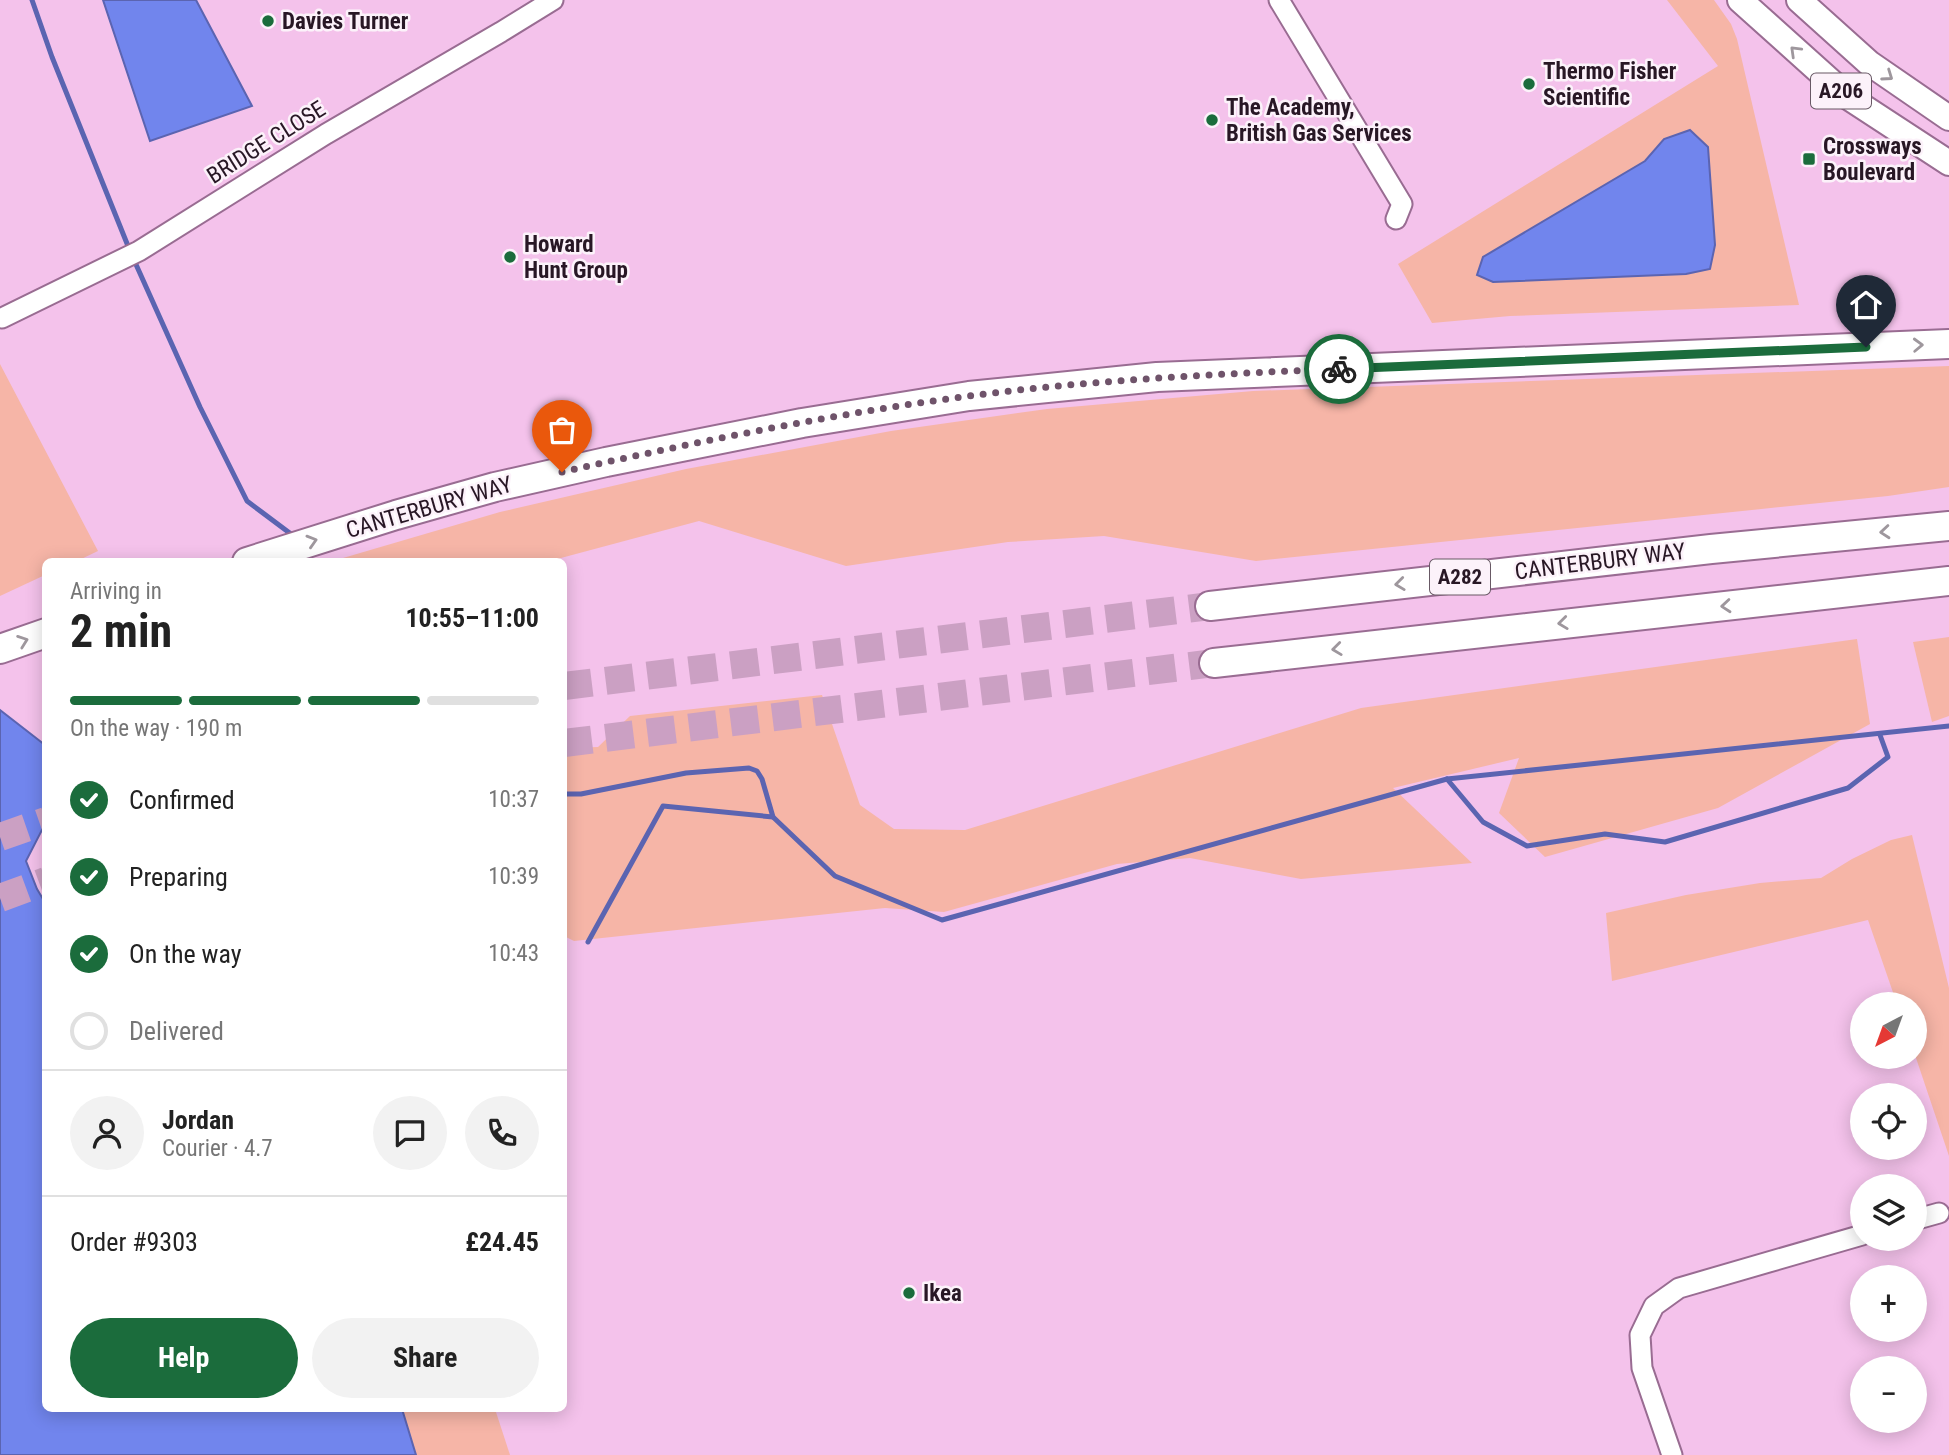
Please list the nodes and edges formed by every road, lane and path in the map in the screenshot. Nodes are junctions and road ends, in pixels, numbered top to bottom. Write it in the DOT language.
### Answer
graph roads {
  1 [pos="552,0"];
  2 [pos="1279,0"];
  3 [pos="1740,0"];
  4 [pos="1799,0"];
  5 [pos="1949,118"];
  6 [pos="1949,163"];
  7 [pos="1396,219"];
  8 [pos="2,318"];
  9 [pos="1949,344"];
  10 [pos="1949,526"];
  11 [pos="260,558"];
  12 [pos="1949,581"];
  13 [pos="1210,606"];
  14 [pos="42,633"];
  15 [pos="0,649"];
  16 [pos="1214,663"];
  17 [pos="1939,1213"];
  18 [pos="1927,1216"];
  19 [pos="1850,1238"];
  20 [pos="1672,1455"];
  1 -- 8 [label="street, BRIDGE CLOSE"];
  2 -- 7 [label="street"];
  6 -- 3 [label="main road, A206, one-way"];
  4 -- 5 [label="main road, A206, one-way"];
  11 -- 9 [label="highway, CANTERBURY WAY, one-way"];
  10 -- 13 [label="highway, CANTERBURY WAY / A282, one-way"];
  12 -- 16 [label="highway, one-way"];
  15 -- 14 [label="highway, one-way"];
  17 -- 18 [label="street"];
  19 -- 20 [label="street"];
}
